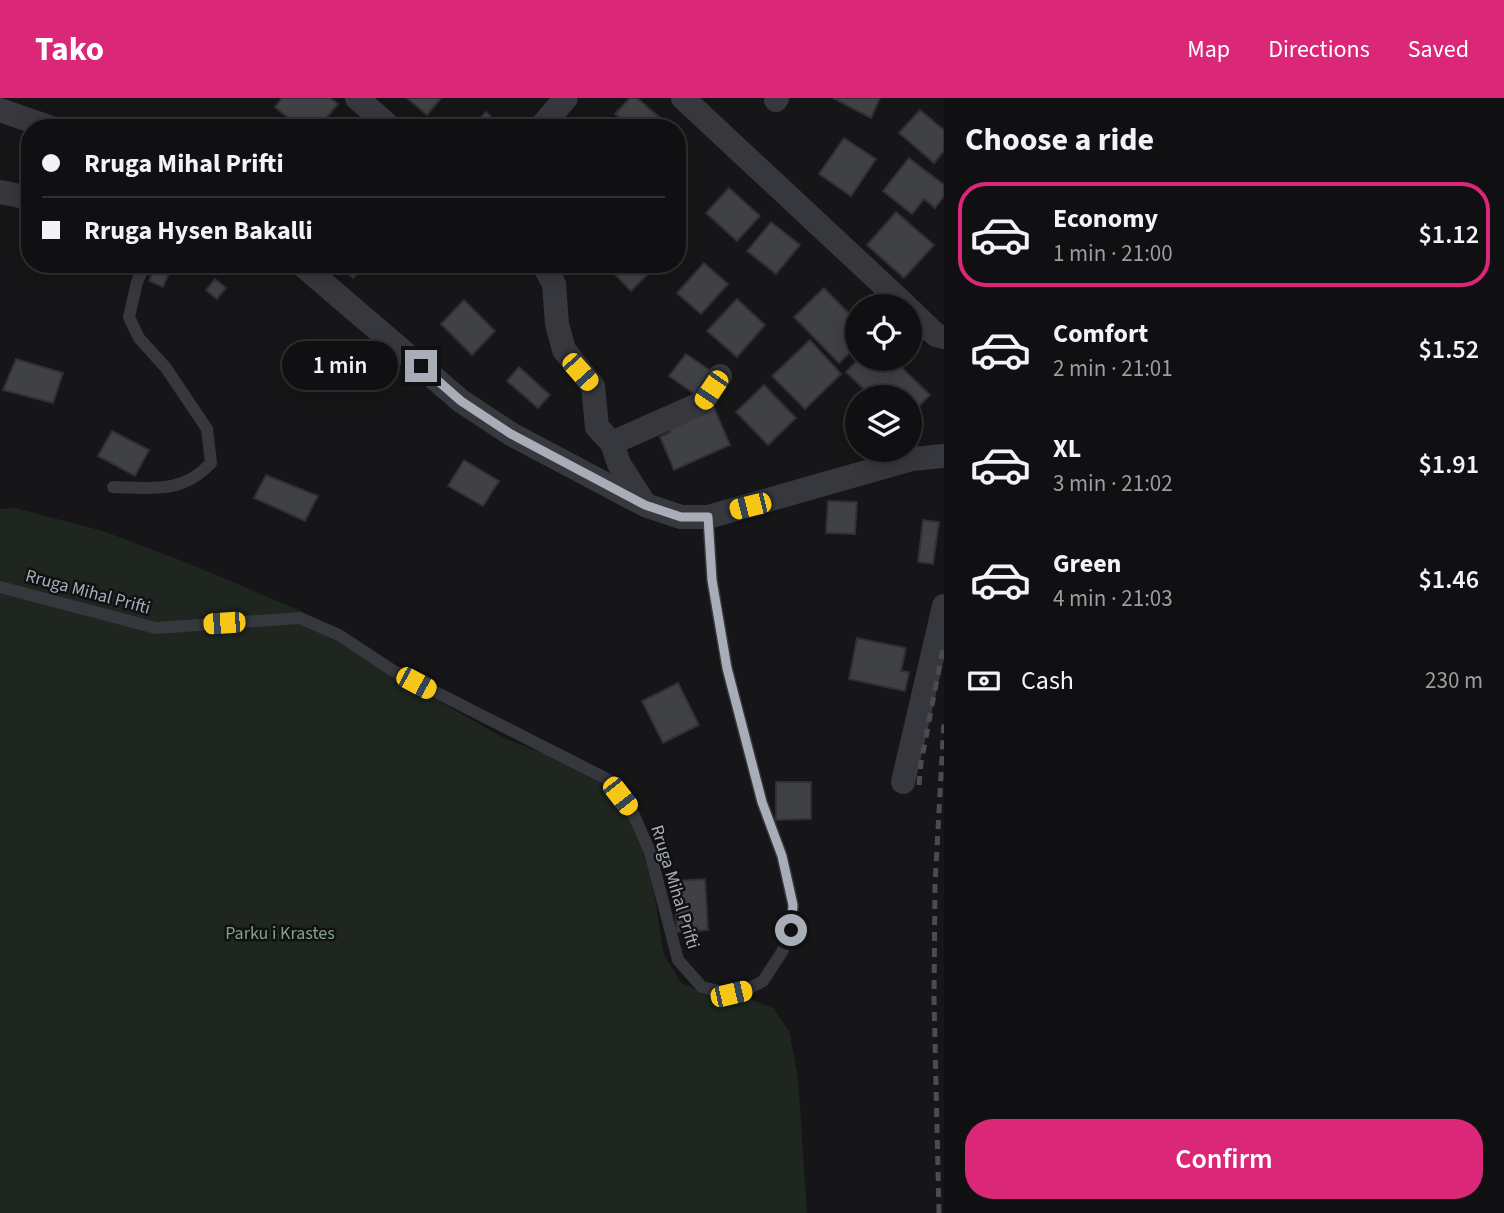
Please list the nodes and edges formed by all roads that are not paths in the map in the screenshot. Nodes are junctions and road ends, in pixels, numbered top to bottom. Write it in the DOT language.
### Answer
graph roads {
  1 [pos="357,98"];
  2 [pos="566,98"];
  3 [pos="683,98"];
  4 [pos="0,110"];
  5 [pos="26,119"];
  6 [pos="381,119"];
  7 [pos="548,119"];
  8 [pos="0,192"];
  9 [pos="21,196"];
  10 [pos="141,273"];
  11 [pos="312,273"];
  12 [pos="548,273"];
  13 [pos="893,294"];
  14 [pos="922,322"];
  15 [pos="944,337"];
  16 [pos="720,376"];
  17 [pos="612,443"];
  18 [pos="944,456"];
  19 [pos="113,486"];
  20 [pos="645,505"];
  21 [pos="708,517"];
  22 [pos="0,587"];
  23 [pos="944,606"];
  24 [pos="903,782"];
  1 -- 6 [label="street"];
  2 -- 7 [label="street"];
  3 -- 13 [label="street"];
  4 -- 5 [label="street"];
  8 -- 9 [label="street"];
  10 -- 19 [label="lane"];
  11 -- 20 [label="street"];
  12 -- 17 [label="street"];
  14 -- 15 [label="street"];
  16 -- 17 [label="street"];
  17 -- 20 [label="street"];
  18 -- 21 [label="street"];
  20 -- 21 [label="street"];
  21 -- 22 [label="lane, Rruga Mihal Prifti"];
  23 -- 24 [label="street"];
}
